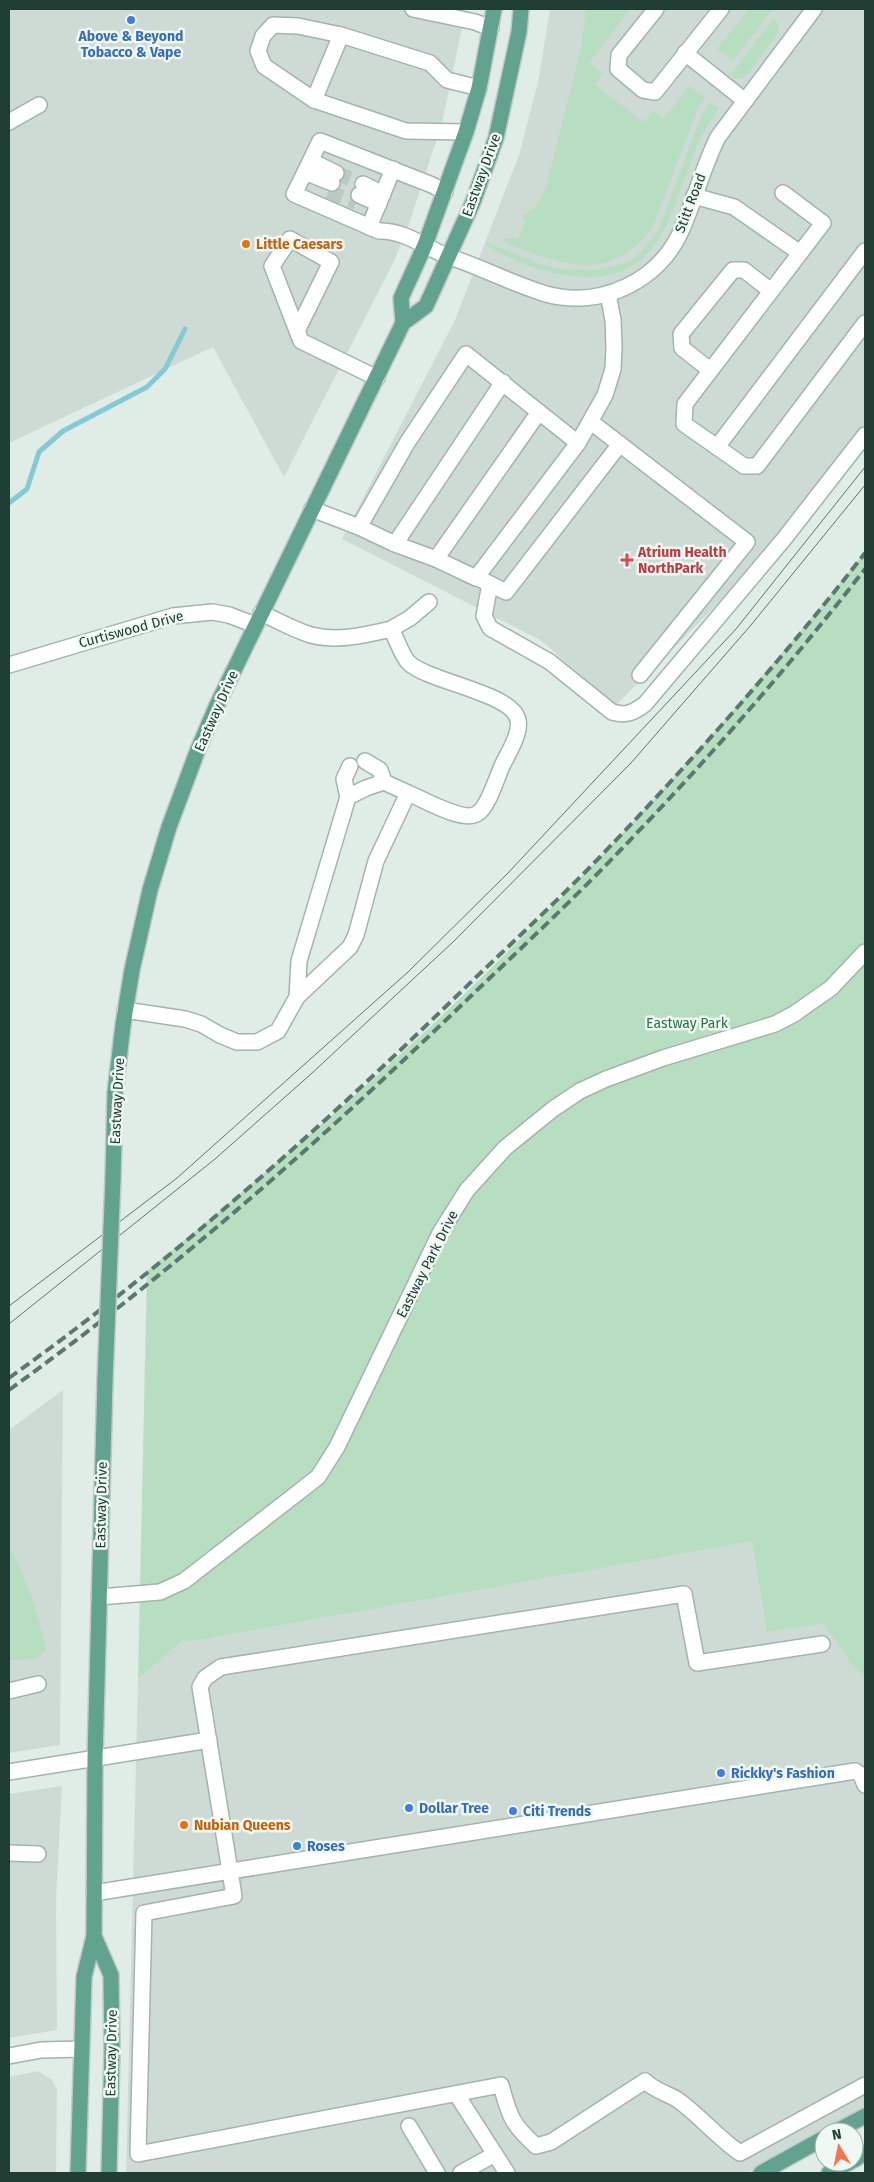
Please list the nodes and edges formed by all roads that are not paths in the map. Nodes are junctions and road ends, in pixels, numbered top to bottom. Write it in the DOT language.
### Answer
graph roads {
  1 [pos="412,9"];
  2 [pos="494,9"];
  3 [pos="520,9"];
  4 [pos="656,9"];
  5 [pos="721,9"];
  6 [pos="814,9"];
  7 [pos="491,28"];
  8 [pos="341,35"];
  9 [pos="685,54"];
  10 [pos="479,88"];
  11 [pos="314,100"];
  12 [pos="744,100"];
  13 [pos="39,105"];
  14 [pos="9,122"];
  15 [pos="466,132"];
  16 [pos="393,170"];
  17 [pos="306,171"];
  18 [pos="445,192"];
  19 [pos="782,193"];
  20 [pos="360,194"];
  21 [pos="694,196"];
  22 [pos="379,203"];
  23 [pos="369,227"];
  24 [pos="425,245"];
  25 [pos="865,251"];
  26 [pos="800,253"];
  27 [pos="449,256"];
  28 [pos="771,291"];
  29 [pos="608,294"];
  30 [pos="403,323"];
  31 [pos="865,323"];
  32 [pos="297,331"];
  33 [pos="710,370"];
  34 [pos="377,378"];
  35 [pos="503,382"];
  36 [pos="539,412"];
  37 [pos="592,422"];
  38 [pos="865,435"];
  39 [pos="578,443"];
  40 [pos="620,444"];
  41 [pos="717,447"];
  42 [pos="312,509"];
  43 [pos="359,527"];
  44 [pos="395,544"];
  45 [pos="436,560"];
  46 [pos="476,578"];
  47 [pos="490,584"];
  48 [pos="429,602"];
  49 [pos="258,619"];
  50 [pos="391,629"];
  51 [pos="9,665"];
  52 [pos="640,676"];
  53 [pos="365,761"];
  54 [pos="350,766"];
  55 [pos="384,782"];
  56 [pos="408,793"];
  57 [pos="348,797"];
  58 [pos="865,952"];
  59 [pos="297,997"];
  60 [pos="125,1010"];
  61 [pos="99,1597"];
  62 [pos="822,1644"];
  63 [pos="38,1684"];
  64 [pos="9,1691"];
  65 [pos="208,1740"];
  66 [pos="95,1759"];
  67 [pos="9,1772"];
  68 [pos="865,1785"];
  69 [pos="9,1853"];
  70 [pos="38,1854"];
  71 [pos="230,1871"];
  72 [pos="94,1893"];
  73 [pos="94,1936"];
  74 [pos="81,2049"];
  75 [pos="9,2056"];
  76 [pos="865,2085"];
  77 [pos="457,2095"];
  78 [pos="865,2116"];
  79 [pos="854,2122"];
  80 [pos="409,2126"];
  81 [pos="814,2144"];
  82 [pos="495,2154"];
  83 [pos="466,2172"];
  84 [pos="78,2173"];
  85 [pos="108,2173"];
  86 [pos="437,2173"];
  87 [pos="508,2173"];
  88 [pos="761,2173"];
  1 -- 7 [label="street"];
  2 -- 7 [label="main road, Eastway Drive"];
  3 -- 27 [label="main road, Eastway Drive"];
  4 -- 9 [label="street"];
  5 -- 9 [label="street"];
  6 -- 12 [label="street, Stitt Road"];
  7 -- 10 [label="main road, Eastway Drive"];
  8 -- 10 [label="street"];
  8 -- 11 [label="street"];
  8 -- 11 [label="street"];
  9 -- 12 [label="street"];
  10 -- 15 [label="main road, Eastway Drive"];
  11 -- 15 [label="street"];
  12 -- 21 [label="street, Stitt Road"];
  13 -- 14 [label="street"];
  15 -- 18 [label="main road, Eastway Drive"];
  16 -- 17 [label="street"];
  16 -- 18 [label="street"];
  16 -- 22 [label="street"];
  17 -- 17 [label="street"];
  17 -- 23 [label="street, Stitt Road"];
  18 -- 24 [label="main road, Eastway Drive"];
  19 -- 26 [label="street"];
  20 -- 22 [label="street"];
  21 -- 26 [label="street"];
  21 -- 29 [label="street, Stitt Road"];
  22 -- 23 [label="street"];
  23 -- 24 [label="street, Stitt Road"];
  24 -- 27 [label="street, Stitt Road"];
  24 -- 30 [label="main road, Eastway Drive"];
  25 -- 41 [label="street"];
  26 -- 28 [label="street"];
  27 -- 29 [label="street, Stitt Road"];
  27 -- 30 [label="main road, Eastway Drive"];
  28 -- 33 [label="street"];
  28 -- 33 [label="street"];
  29 -- 37 [label="street"];
  30 -- 34 [label="main road, Eastway Drive"];
  31 -- 41 [label="street"];
  32 -- 32 [label="street"];
  32 -- 34 [label="street"];
  33 -- 41 [label="street"];
  34 -- 42 [label="main road, Eastway Drive"];
  35 -- 36 [label="street"];
  35 -- 43 [label="street"];
  35 -- 44 [label="street"];
  36 -- 39 [label="street"];
  36 -- 45 [label="street"];
  37 -- 39 [label="street"];
  37 -- 40 [label="street"];
  38 -- 47 [label="street"];
  39 -- 46 [label="street"];
  40 -- 47 [label="street"];
  40 -- 52 [label="street"];
  42 -- 43 [label="street"];
  42 -- 49 [label="main road, Eastway Drive"];
  43 -- 44 [label="street"];
  44 -- 45 [label="street"];
  45 -- 46 [label="street"];
  46 -- 47 [label="street"];
  48 -- 50 [label="street, Curtiswood Drive"];
  49 -- 50 [label="street, Curtiswood Drive"];
  49 -- 51 [label="street, Curtiswood Drive"];
  49 -- 60 [label="main road, Eastway Drive"];
  50 -- 56 [label="street"];
  53 -- 55 [label="street"];
  54 -- 57 [label="street"];
  55 -- 56 [label="street"];
  55 -- 57 [label="street"];
  56 -- 59 [label="street"];
  57 -- 59 [label="street"];
  58 -- 61 [label="street, Eastway Park Drive"];
  59 -- 60 [label="street"];
  60 -- 61 [label="main road, Eastway Drive, bridge"];
  61 -- 66 [label="main road, Eastway Drive"];
  62 -- 65 [label="street"];
  63 -- 64 [label="street"];
  65 -- 66 [label="street"];
  65 -- 71 [label="street"];
  66 -- 67 [label="street"];
  66 -- 72 [label="main road, Eastway Drive"];
  68 -- 71 [label="street"];
  69 -- 70 [label="street"];
  71 -- 72 [label="street"];
  71 -- 77 [label="street"];
  72 -- 73 [label="main road, Eastway Drive"];
  73 -- 74 [label="main road, Eastway Drive"];
  73 -- 85 [label="main road, Eastway Drive"];
  74 -- 75 [label="street"];
  74 -- 84 [label="main road, Eastway Drive"];
  76 -- 77 [label="street"];
  77 -- 82 [label="street"];
  78 -- 79 [label="main road"];
  80 -- 86 [label="street"];
  81 -- 88 [label="main road"];
  82 -- 83 [label="street"];
  82 -- 87 [label="street"];
}
